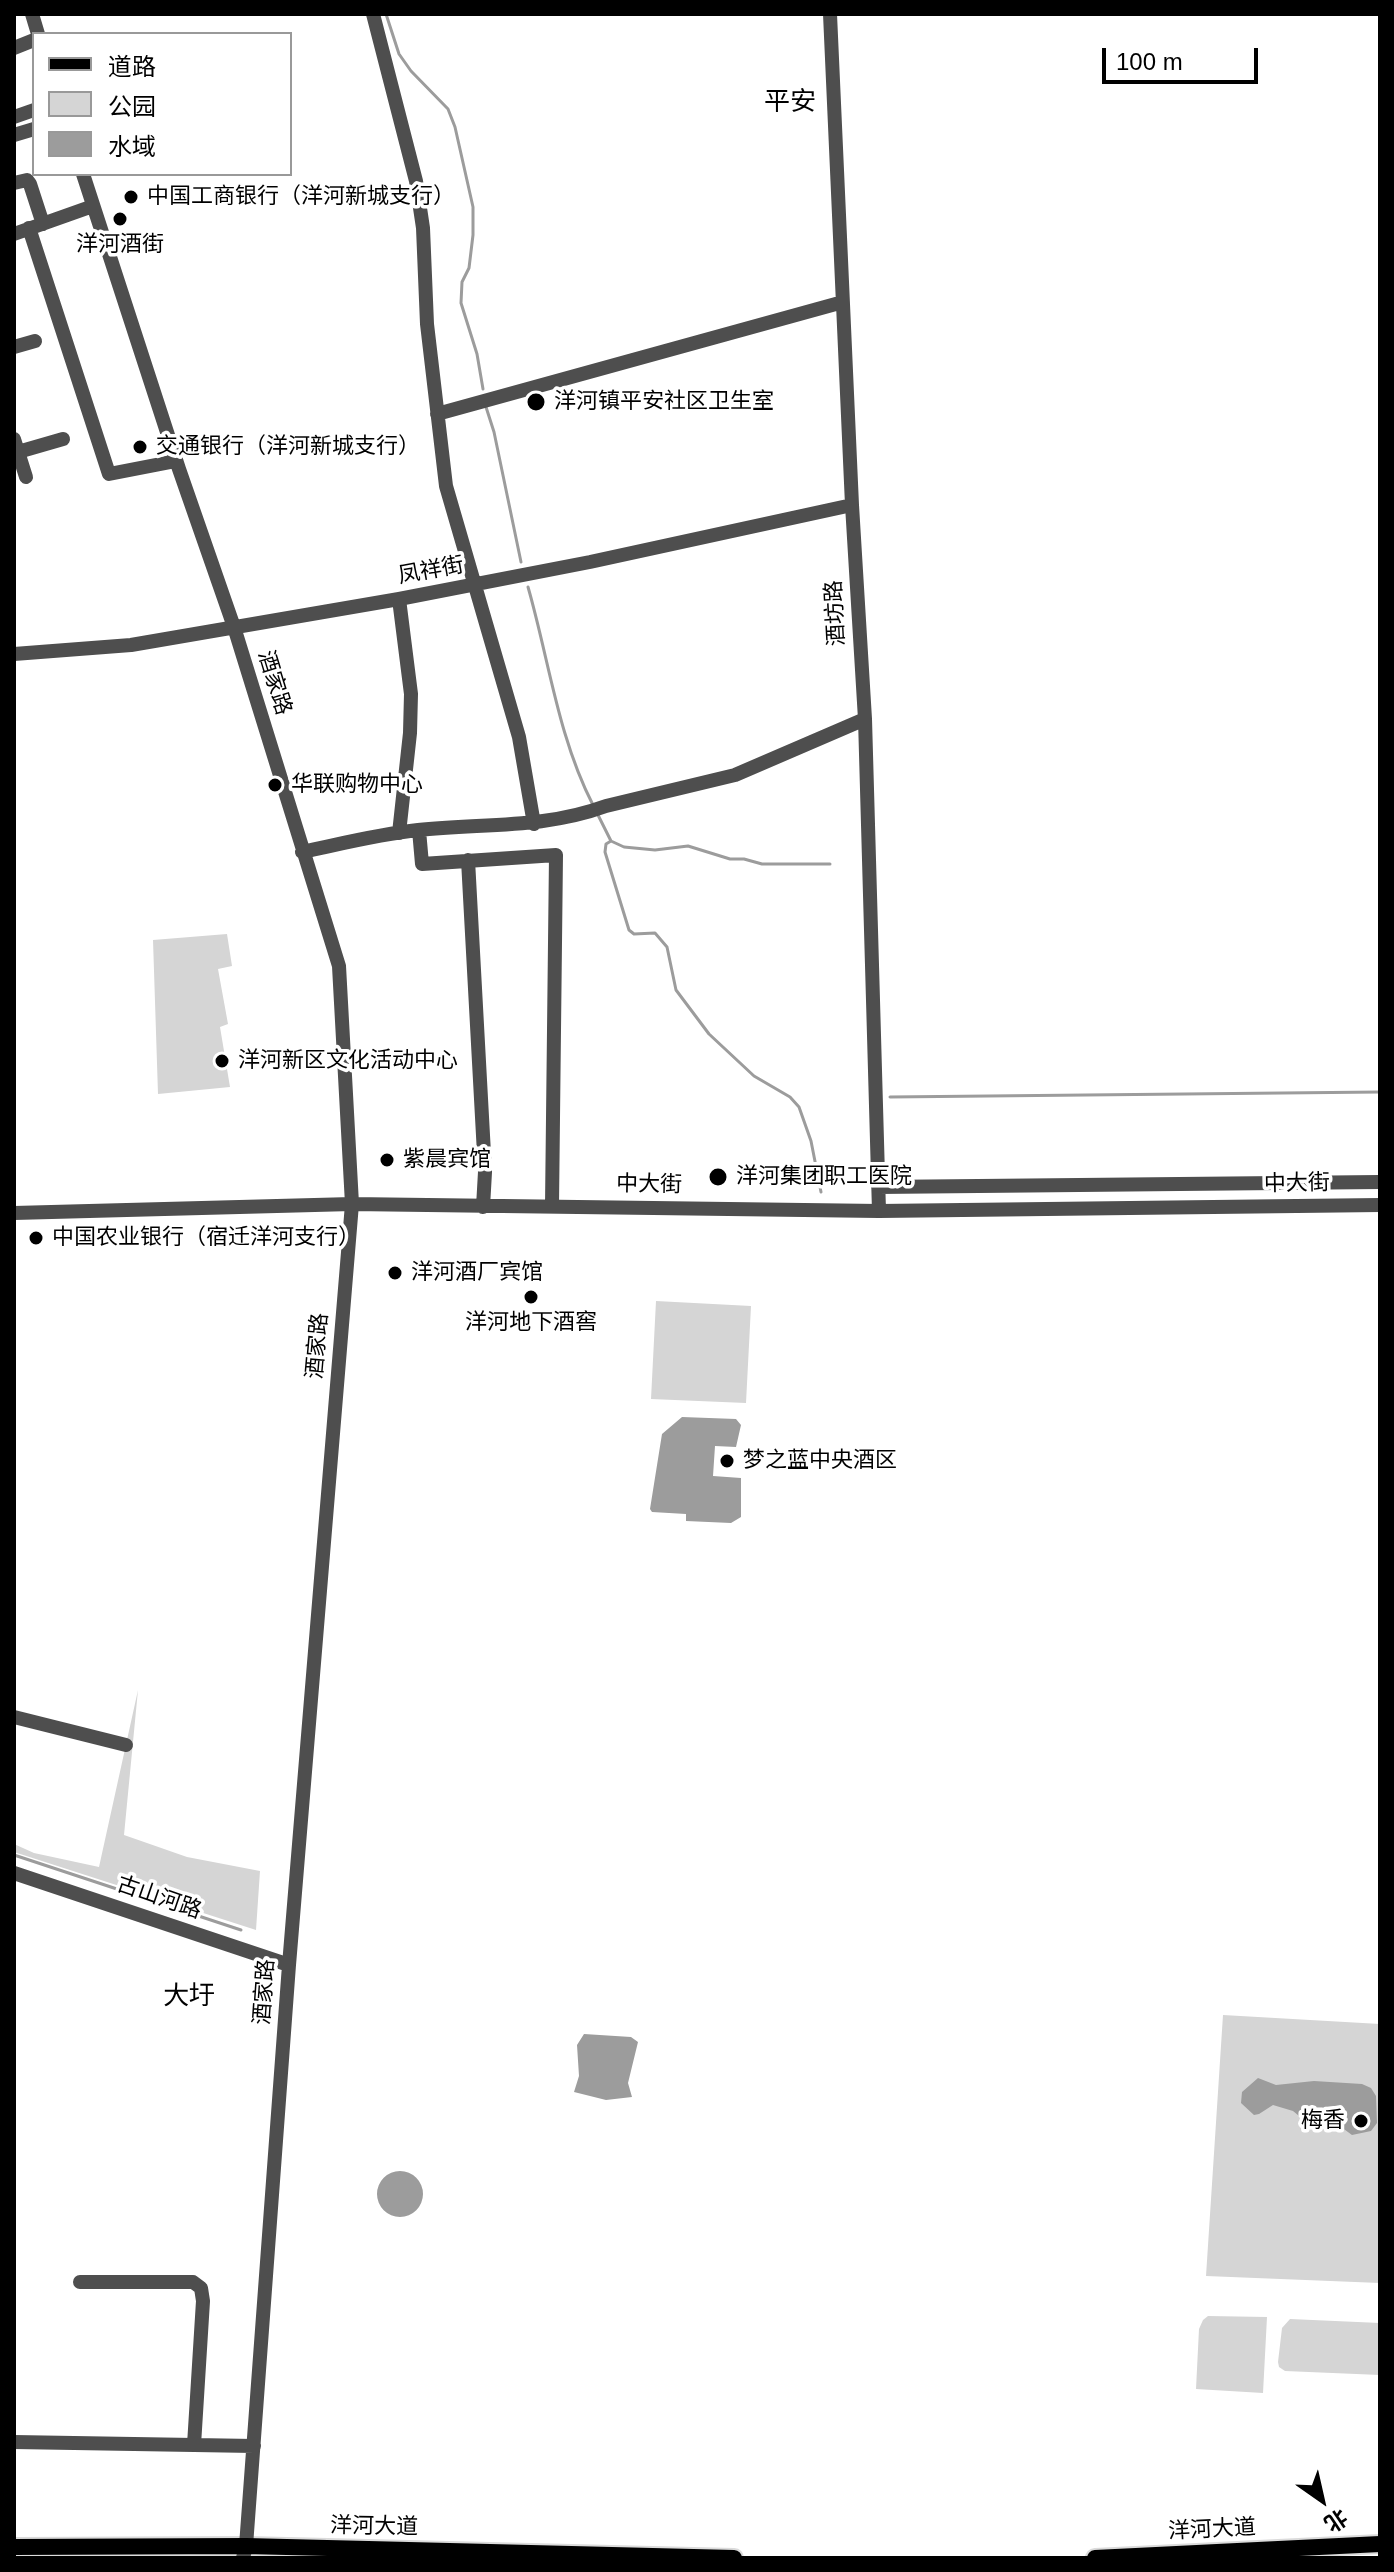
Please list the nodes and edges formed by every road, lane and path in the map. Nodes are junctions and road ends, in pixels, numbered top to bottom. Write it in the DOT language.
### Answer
graph roads {
  1 [pos="373,14"];
  2 [pos="830,14"];
  3 [pos="84,176"];
  4 [pos="14,183"];
  5 [pos="93,206"];
  6 [pos="36,226"];
  7 [pos="14,234"];
  8 [pos="843,302"];
  9 [pos="35,341"];
  10 [pos="14,347"];
  11 [pos="437,414"];
  12 [pos="63,439"];
  13 [pos="15,443"];
  14 [pos="176,461"];
  15 [pos="26,477"];
  16 [pos="852,505"];
  17 [pos="474,585"];
  18 [pos="399,599"];
  19 [pos="234,627"];
  20 [pos="14,654"];
  21 [pos="865,719"];
  22 [pos="534,824"];
  23 [pos="419,830"];
  24 [pos="399,833"];
  25 [pos="302,852"];
  26 [pos="468,860"];
  27 [pos="1380,1182"];
  28 [pos="878,1187"];
  29 [pos="352,1204"];
  30 [pos="552,1205"];
  31 [pos="1380,1205"];
  32 [pos="483,1207"];
  33 [pos="879,1211"];
  34 [pos="14,1213"];
  35 [pos="14,1717"];
  36 [pos="126,1745"];
  37 [pos="14,1873"];
  38 [pos="289,1965"];
  39 [pos="80,2282"];
  40 [pos="14,2442"];
  41 [pos="194,2445"];
  42 [pos="254,2446"];
  43 [pos="1380,2544"];
  44 [pos="14,2547"];
  45 [pos="244,2554"];
  46 [pos="169,2558"];
  47 [pos="291,2558"];
  48 [pos="734,2558"];
  49 [pos="1095,2558"];
  1 -- 11 [label="street"];
  2 -- 8 [label="street, 酒坊路"];
  3 -- 5 [label="street, 酒家路"];
  4 -- 6 [label="street"];
  5 -- 6 [label="street"];
  5 -- 14 [label="street, 酒家路"];
  6 -- 7 [label="street"];
  6 -- 14 [label="street"];
  8 -- 11 [label="street"];
  8 -- 16 [label="street, 酒坊路"];
  9 -- 10 [label="street"];
  11 -- 17 [label="street"];
  12 -- 13 [label="street"];
  13 -- 15 [label="street"];
  14 -- 19 [label="street, 酒家路"];
  16 -- 17 [label="street, 凤祥街"];
  16 -- 21 [label="street, 酒坊路"];
  17 -- 18 [label="street, 凤祥街"];
  17 -- 22 [label="street"];
  18 -- 19 [label="street, 凤祥街"];
  18 -- 24 [label="street"];
  19 -- 20 [label="street, 凤祥街"];
  19 -- 25 [label="street, 酒家路"];
  21 -- 22 [label="street"];
  21 -- 28 [label="street, 酒坊路"];
  22 -- 23 [label="street"];
  23 -- 24 [label="street"];
  23 -- 26 [label="street"];
  24 -- 25 [label="street"];
  25 -- 29 [label="street, 酒家路"];
  26 -- 30 [label="street"];
  26 -- 32 [label="street"];
  27 -- 28 [label="street, 中大街"];
  28 -- 33 [label="street, 酒坊路"];
  29 -- 32 [label="street, 中大街"];
  29 -- 34 [label="street, 中大街"];
  29 -- 38 [label="street, 酒家路"];
  30 -- 32 [label="street, 中大街"];
  30 -- 33 [label="street, 中大街"];
  31 -- 33 [label="street, 中大街"];
  35 -- 36 [label="street"];
  37 -- 38 [label="street, 古山河路"];
  38 -- 42 [label="street, 酒家路"];
  39 -- 41 [label="street"];
  40 -- 41 [label="street"];
  41 -- 42 [label="street"];
  42 -- 45 [label="street, 酒家路"];
  43 -- 49 [label="main road, 洋河大道"];
  44 -- 45 [label="main road, 洋河大道"];
  45 -- 46 [label="main road, 洋河大道"];
  45 -- 47 [label="main road, 洋河大道"];
  45 -- 48 [label="main road, 洋河大道"];
}
